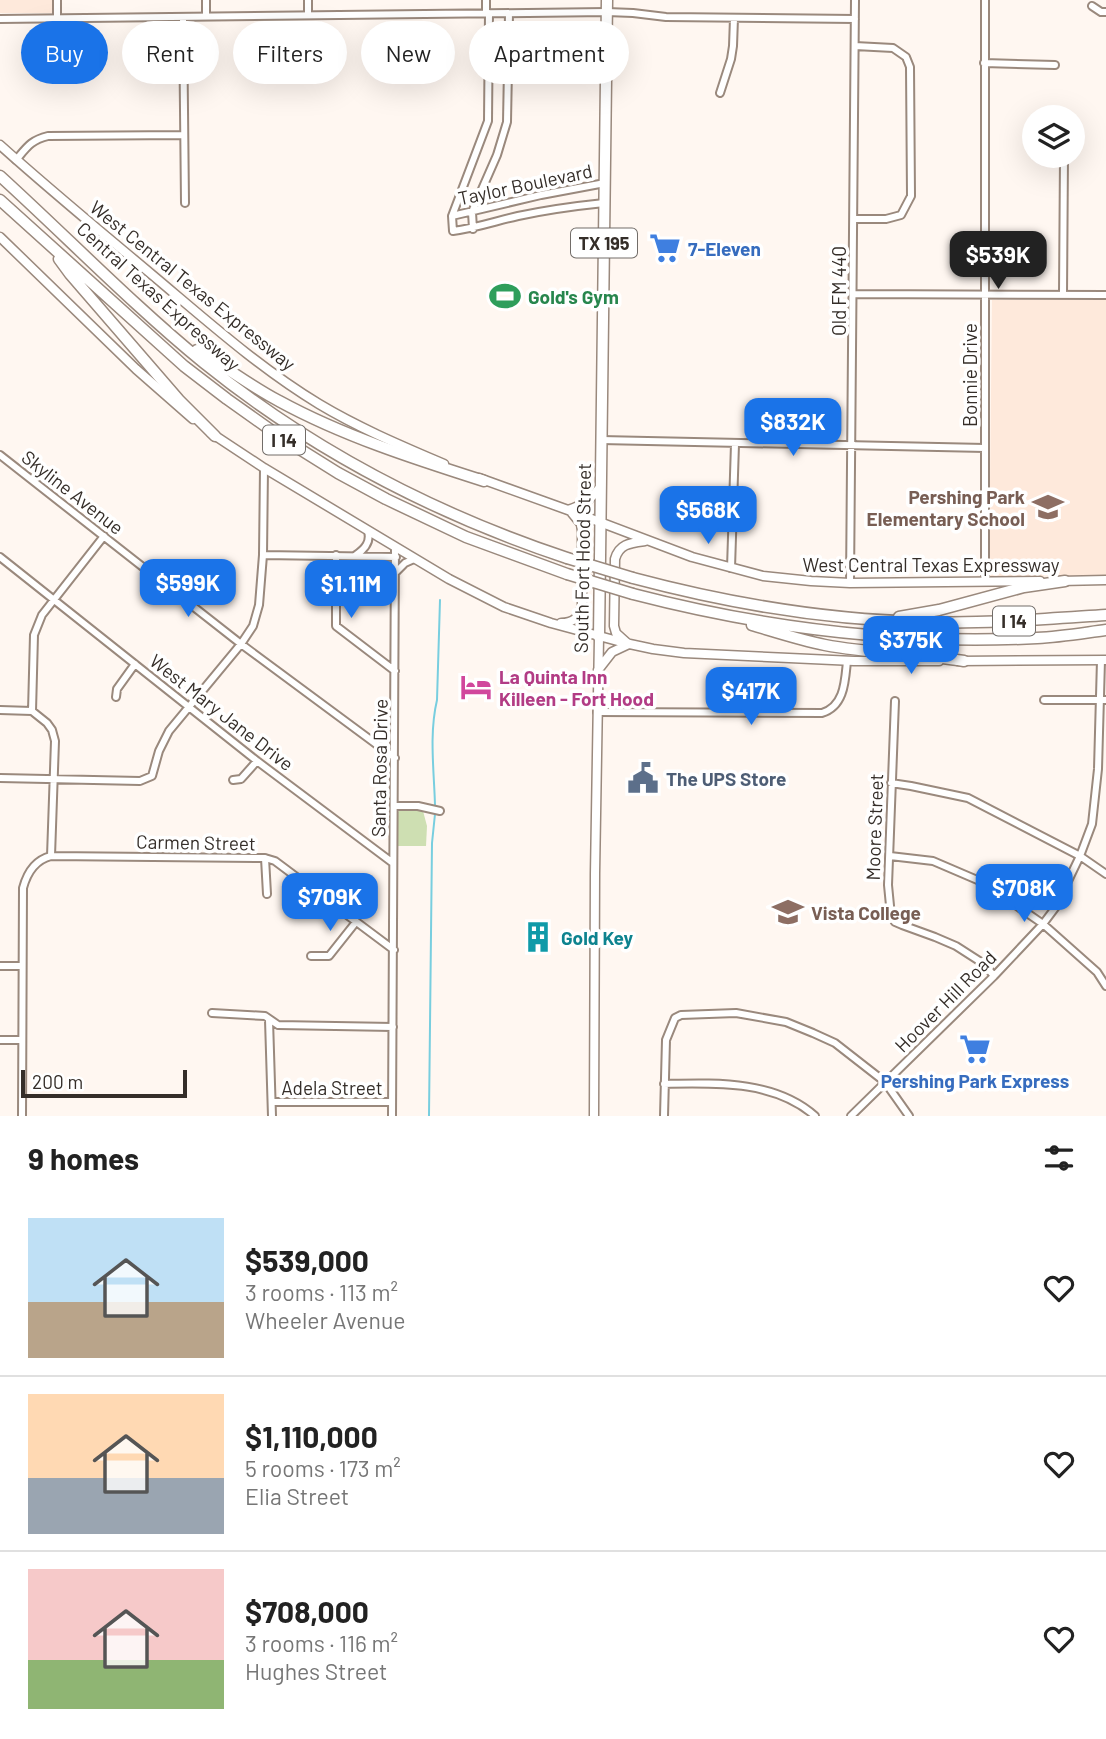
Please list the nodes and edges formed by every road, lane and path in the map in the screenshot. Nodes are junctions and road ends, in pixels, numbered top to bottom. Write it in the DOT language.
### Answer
graph roads {
  1 [pos="57,0"];
  2 [pos="206,0"];
  3 [pos="308,0"];
  4 [pos="486,0"];
  5 [pos="607,0"];
  6 [pos="855,0"];
  7 [pos="985,0"];
  8 [pos="1092,6"];
  9 [pos="607,12"];
  10 [pos="1106,12"];
  11 [pos="488,13"];
  12 [pos="509,14"];
  13 [pos="307,15"];
  14 [pos="206,16"];
  15 [pos="183,17"];
  16 [pos="57,18"];
  17 [pos="734,18"];
  18 [pos="0,19"];
  19 [pos="855,19"];
  20 [pos="855,46"];
  21 [pos="984,64"];
  22 [pos="1055,65"];
  23 [pos="720,93"];
  24 [pos="183,135"];
  25 [pos="0,145"];
  26 [pos="16,160"];
  27 [pos="1064,168"];
  28 [pos="0,176"];
  29 [pos="605,183"];
  30 [pos="0,200"];
  31 [pos="186,203"];
  32 [pos="604,203"];
  33 [pos="472,212"];
  34 [pos="452,216"];
  35 [pos="854,219"];
  36 [pos="473,229"];
  37 [pos="0,237"];
  38 [pos="44,239"];
  39 [pos="854,294"];
  40 [pos="1063,294"];
  41 [pos="985,295"];
  42 [pos="1106,295"];
  43 [pos="180,342"];
  44 [pos="215,436"];
  45 [pos="601,440"];
  46 [pos="735,444"];
  47 [pos="852,445"];
  48 [pos="985,448"];
  49 [pos="0,455"];
  50 [pos="264,468"];
  51 [pos="485,481"];
  52 [pos="601,486"];
  53 [pos="568,510"];
  54 [pos="600,522"];
  55 [pos="368,531"];
  56 [pos="104,536"];
  57 [pos="648,541"];
  58 [pos="396,552"];
  59 [pos="263,555"];
  60 [pos="336,555"];
  61 [pos="355,556"];
  62 [pos="0,557"];
  63 [pos="414,558"];
  64 [pos="731,568"];
  65 [pos="396,572"];
  66 [pos="1106,580"];
  67 [pos="1065,581"];
  68 [pos="985,582"];
  69 [pos="850,583"];
  70 [pos="54,599"];
  71 [pos="687,608"];
  72 [pos="1106,615"];
  73 [pos="882,620"];
  74 [pos="551,623"];
  75 [pos="1106,630"];
  76 [pos="599,637"];
  77 [pos="241,644"];
  78 [pos="629,644"];
  79 [pos="1104,660"];
  80 [pos="847,661"];
  81 [pos="964,662"];
  82 [pos="135,664"];
  83 [pos="598,670"];
  84 [pos="395,671"];
  85 [pos="116,697"];
  86 [pos="1103,700"];
  87 [pos="895,701"];
  88 [pos="1044,701"];
  89 [pos="189,706"];
  90 [pos="0,710"];
  91 [pos="32,710"];
  92 [pos="597,712"];
  93 [pos="395,758"];
  94 [pos="257,761"];
  95 [pos="1102,769"];
  96 [pos="0,778"];
  97 [pos="54,780"];
  98 [pos="233,780"];
  99 [pos="891,783"];
  100 [pos="394,806"];
  101 [pos="440,811"];
  102 [pos="51,856"];
  103 [pos="890,856"];
  104 [pos="1080,856"];
  105 [pos="265,858"];
  106 [pos="393,863"];
  107 [pos="1106,873"];
  108 [pos="267,894"];
  109 [pos="356,922"];
  110 [pos="1043,924"];
  111 [pos="394,950"];
  112 [pos="311,956"];
  113 [pos="0,966"];
  114 [pos="21,966"];
  115 [pos="994,976"];
  116 [pos="1106,986"];
  117 [pos="212,1013"];
  118 [pos="269,1020"];
  119 [pos="393,1027"];
  120 [pos="0,1040"];
  121 [pos="22,1040"];
  122 [pos="885,1082"];
  123 [pos="664,1084"];
  124 [pos="272,1102"];
  125 [pos="392,1102"];
  126 [pos="22,1116"];
  127 [pos="272,1116"];
  128 [pos="392,1116"];
  129 [pos="594,1116"];
  130 [pos="664,1116"];
  131 [pos="815,1116"];
  132 [pos="850,1116"];
  133 [pos="909,1116"];
  1 -- 16 [label="street"];
  2 -- 14 [label="street"];
  3 -- 13 [label="street"];
  4 -- 11 [label="street"];
  5 -- 9 [label="highway, South Fort Hood Street / TX 195"];
  6 -- 19 [label="street, Old FM 440"];
  7 -- 21 [label="street, Bonnie Drive"];
  8 -- 10 [label="street"];
  9 -- 12 [label="street"];
  9 -- 17 [label="street"];
  9 -- 29 [label="highway, South Fort Hood Street / TX 195"];
  11 -- 12 [label="street"];
  11 -- 13 [label="street"];
  11 -- 34 [label="street"];
  12 -- 33 [label="street"];
  13 -- 14 [label="street"];
  14 -- 15 [label="street"];
  15 -- 16 [label="street"];
  15 -- 24 [label="street"];
  16 -- 18 [label="street"];
  17 -- 19 [label="street"];
  17 -- 23 [label="street"];
  19 -- 20 [label="street, Old FM 440"];
  20 -- 35 [label="street, Old FM 440"];
  20 -- 35 [label="street"];
  21 -- 22 [label="street"];
  21 -- 41 [label="street, Bonnie Drive"];
  24 -- 26 [label="street"];
  24 -- 31 [label="street"];
  25 -- 26 [label="main road, West Central Texas Expressway"];
  26 -- 51 [label="main road, West Central Texas Expressway"];
  27 -- 40 [label="street"];
  28 -- 43 [label="highway, Central Texas Expressway / I 14"];
  29 -- 32 [label="highway, South Fort Hood Street / TX 195"];
  29 -- 33 [label="street, Taylor Boulevard"];
  30 -- 38 [label="highway, Central Texas Expressway / I 14"];
  32 -- 36 [label="street, Taylor Boulevard"];
  32 -- 45 [label="highway, South Fort Hood Street / TX 195"];
  33 -- 34 [label="street, Taylor Boulevard"];
  33 -- 36 [label="street"];
  34 -- 36 [label="street, Taylor Boulevard"];
  35 -- 39 [label="street, Old FM 440"];
  37 -- 44 [label="main road"];
  38 -- 44 [label="highway"];
  38 -- 71 [label="highway, Central Texas Expressway / I 14, bridge"];
  39 -- 41 [label="street"];
  39 -- 47 [label="street, Old FM 440"];
  40 -- 41 [label="street"];
  40 -- 42 [label="street"];
  41 -- 48 [label="street, Bonnie Drive"];
  43 -- 51 [label="highway"];
  43 -- 73 [label="highway, Central Texas Expressway / I 14, bridge"];
  44 -- 50 [label="main road"];
  45 -- 46 [label="street"];
  45 -- 52 [label="highway, South Fort Hood Street / TX 195"];
  46 -- 47 [label="street"];
  46 -- 64 [label="street"];
  47 -- 48 [label="street"];
  47 -- 69 [label="street, Old FM 440"];
  48 -- 68 [label="street, Bonnie Drive"];
  49 -- 56 [label="street, Skyline Avenue"];
  50 -- 55 [label="main road"];
  50 -- 59 [label="street"];
  51 -- 53 [label="main road, West Central Texas Expressway"];
  52 -- 53 [label="main road"];
  52 -- 54 [label="highway, South Fort Hood Street / TX 195"];
  53 -- 54 [label="main road, West Central Texas Expressway"];
  53 -- 74 [label="main road"];
  54 -- 57 [label="main road, West Central Texas Expressway"];
  54 -- 76 [label="highway, South Fort Hood Street / TX 195"];
  55 -- 58 [label="main road"];
  55 -- 61 [label="street"];
  56 -- 70 [label="street"];
  56 -- 77 [label="street, Skyline Avenue"];
  57 -- 64 [label="main road, West Central Texas Expressway"];
  57 -- 78 [label="main road"];
  58 -- 61 [label="street"];
  58 -- 63 [label="main road"];
  58 -- 65 [label="street, Santa Rosa Drive"];
  59 -- 60 [label="street"];
  59 -- 77 [label="street"];
  60 -- 61 [label="street"];
  60 -- 84 [label="street"];
  62 -- 70 [label="street, West Mary Jane Drive"];
  63 -- 65 [label="street"];
  63 -- 74 [label="main road"];
  64 -- 69 [label="main road, West Central Texas Expressway"];
  65 -- 84 [label="street, Santa Rosa Drive"];
  66 -- 67 [label="main road, West Central Texas Expressway"];
  67 -- 68 [label="main road, West Central Texas Expressway"];
  67 -- 73 [label="highway"];
  68 -- 69 [label="main road, West Central Texas Expressway"];
  70 -- 82 [label="street, West Mary Jane Drive"];
  70 -- 91 [label="street"];
  71 -- 75 [label="highway, Central Texas Expressway / I 14"];
  71 -- 81 [label="highway"];
  72 -- 73 [label="highway, Central Texas Expressway / I 14"];
  74 -- 76 [label="main road"];
  76 -- 78 [label="main road"];
  76 -- 83 [label="main road, South Fort Hood Street / TX 195"];
  77 -- 89 [label="street"];
  77 -- 93 [label="street, Skyline Avenue"];
  78 -- 80 [label="main road"];
  78 -- 83 [label="main road"];
  79 -- 81 [label="main road"];
  79 -- 86 [label="street, Hoover Hill Road"];
  80 -- 81 [label="main road"];
  80 -- 92 [label="street"];
  82 -- 85 [label="street"];
  82 -- 89 [label="street, West Mary Jane Drive"];
  83 -- 92 [label="main road, South Fort Hood Street / TX 195"];
  84 -- 93 [label="street, Santa Rosa Drive"];
  86 -- 88 [label="street"];
  86 -- 95 [label="street, Hoover Hill Road"];
  87 -- 99 [label="street, Moore Street"];
  89 -- 94 [label="street, West Mary Jane Drive"];
  89 -- 97 [label="street"];
  90 -- 91 [label="street"];
  91 -- 97 [label="street"];
  92 -- 129 [label="main road, South Fort Hood Street / TX 195"];
  93 -- 100 [label="street, Santa Rosa Drive"];
  94 -- 98 [label="street"];
  94 -- 106 [label="street, West Mary Jane Drive"];
  95 -- 104 [label="street, Hoover Hill Road"];
  96 -- 97 [label="street"];
  97 -- 102 [label="street"];
  99 -- 103 [label="street, Moore Street"];
  99 -- 104 [label="street"];
  100 -- 101 [label="street"];
  100 -- 106 [label="street, Santa Rosa Drive"];
  102 -- 105 [label="street, Carmen Street"];
  102 -- 114 [label="street"];
  103 -- 110 [label="street"];
  103 -- 115 [label="street, Moore Street"];
  104 -- 107 [label="street"];
  104 -- 110 [label="street, Hoover Hill Road"];
  105 -- 108 [label="street"];
  105 -- 109 [label="street, Carmen Street"];
  106 -- 111 [label="street, Santa Rosa Drive"];
  109 -- 111 [label="street, Carmen Street"];
  109 -- 112 [label="street"];
  110 -- 115 [label="street, Hoover Hill Road"];
  110 -- 116 [label="street"];
  111 -- 119 [label="street, Santa Rosa Drive"];
  113 -- 114 [label="street"];
  114 -- 121 [label="street"];
  115 -- 122 [label="street, Hoover Hill Road"];
  117 -- 118 [label="street"];
  118 -- 119 [label="street"];
  118 -- 124 [label="street"];
  119 -- 125 [label="street, Santa Rosa Drive"];
  120 -- 121 [label="street"];
  121 -- 126 [label="street"];
  122 -- 123 [label="street"];
  122 -- 132 [label="street, Hoover Hill Road"];
  122 -- 133 [label="street"];
  123 -- 130 [label="street"];
  123 -- 131 [label="street"];
  124 -- 125 [label="street, Adela Street"];
  124 -- 127 [label="street"];
  125 -- 128 [label="street, Santa Rosa Drive"];
}
